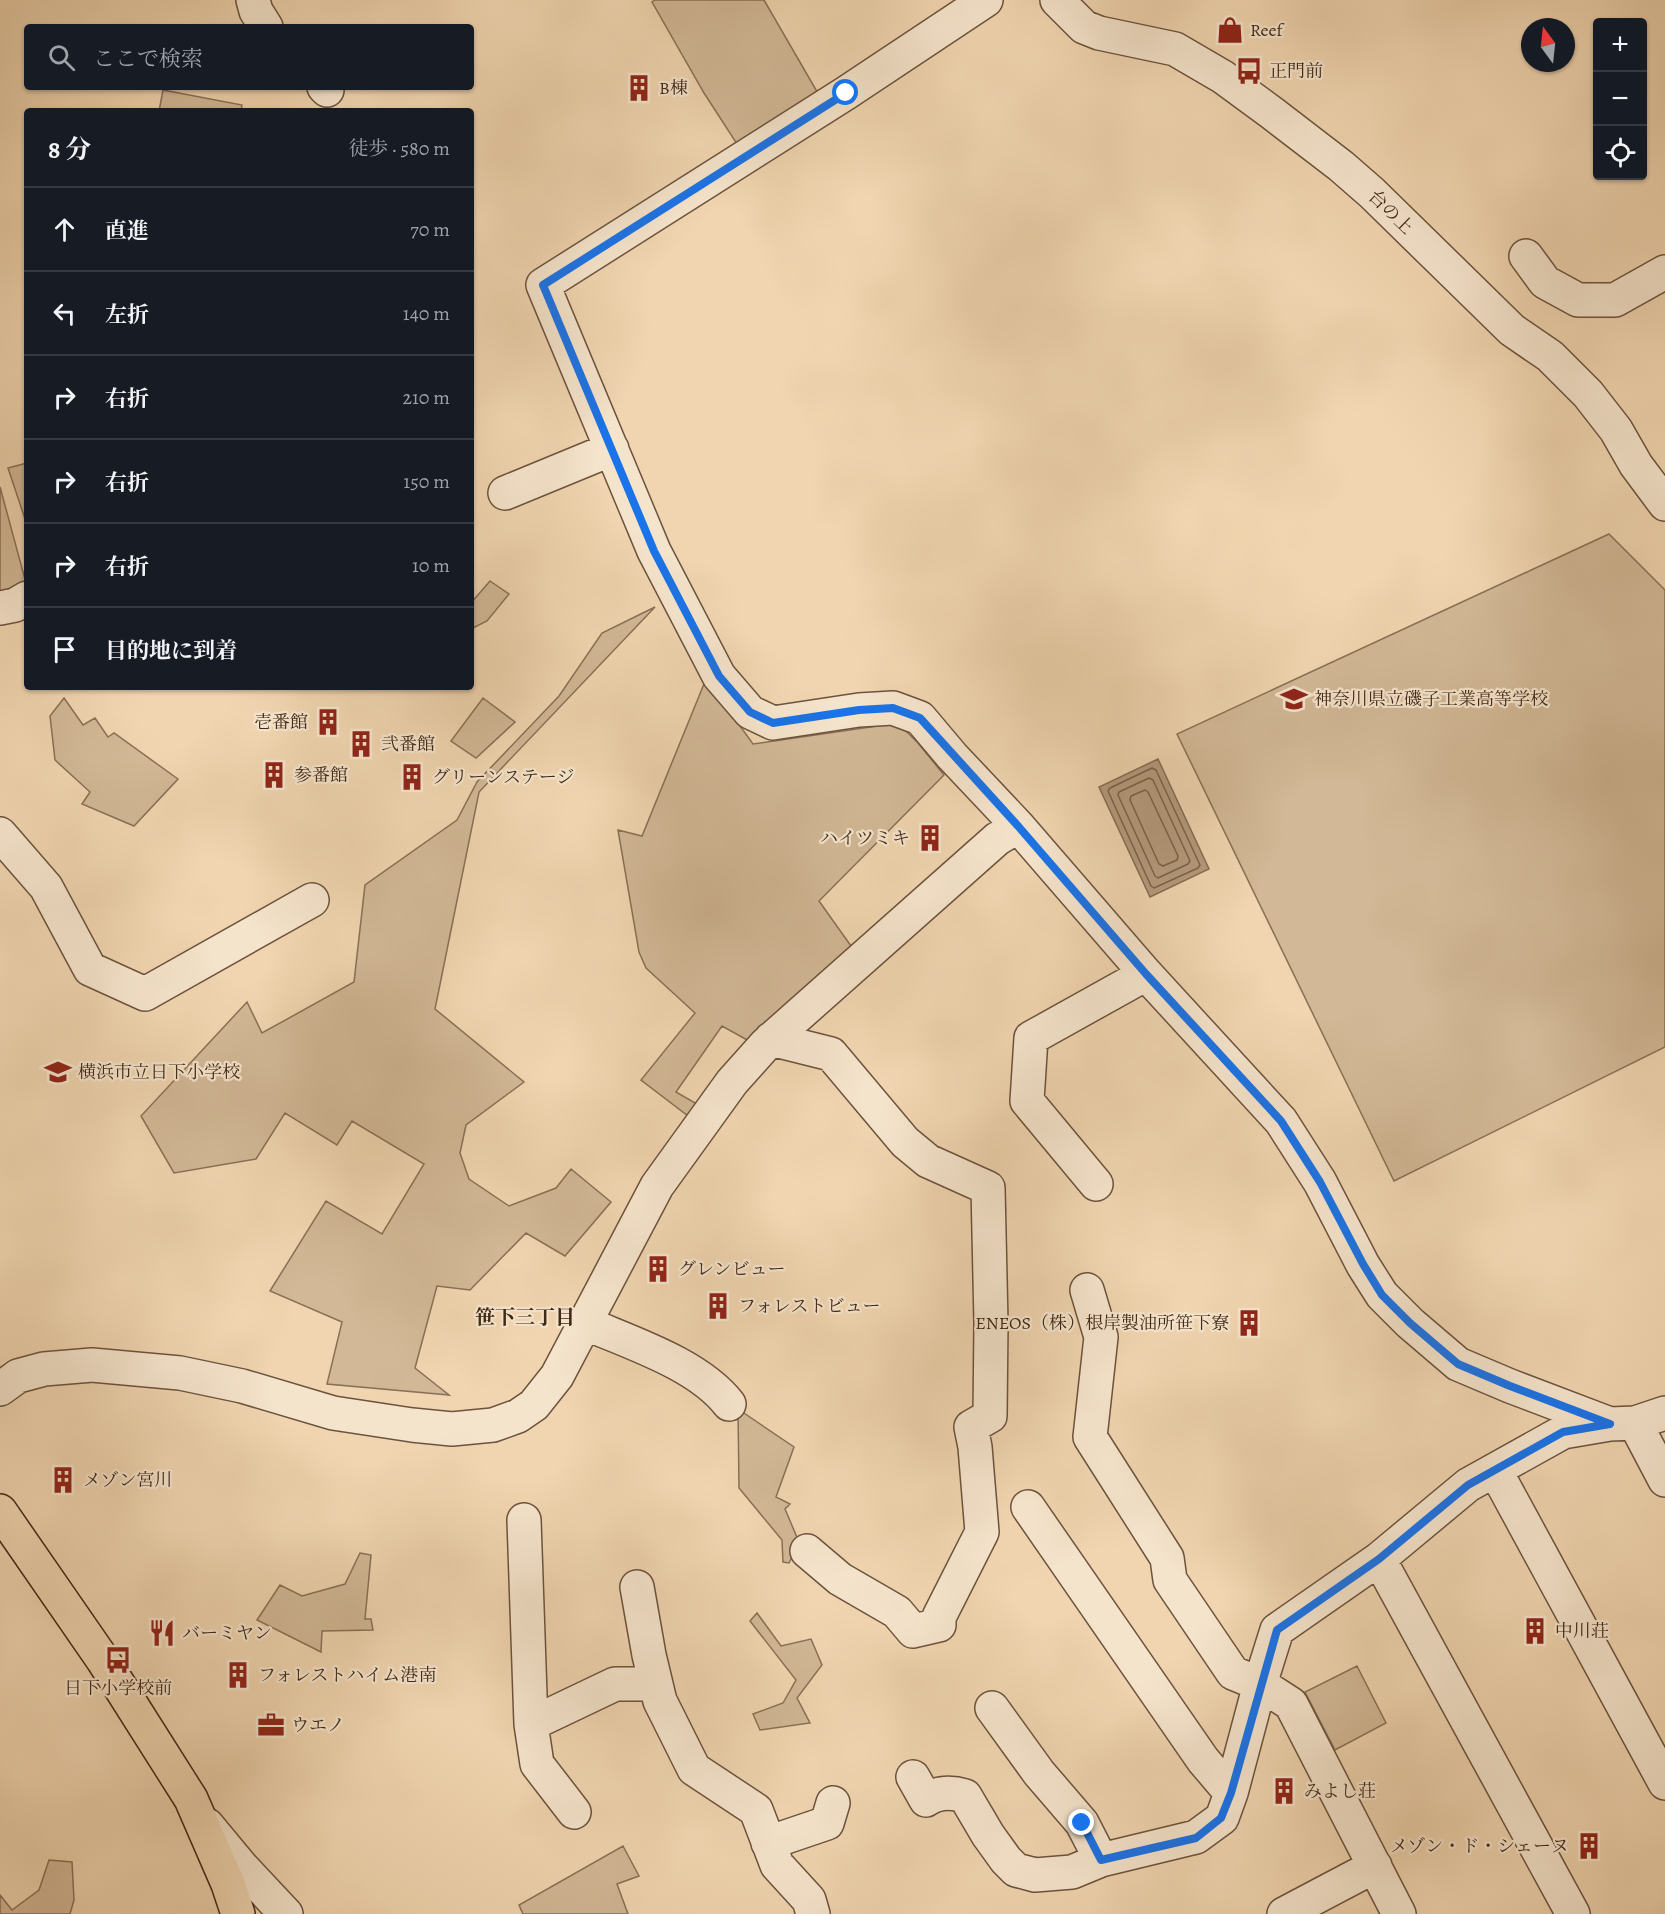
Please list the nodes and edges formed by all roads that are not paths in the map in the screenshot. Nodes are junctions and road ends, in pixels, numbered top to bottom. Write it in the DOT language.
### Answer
graph roads {
  1 [pos="253,0"];
  2 [pos="986,0"];
  3 [pos="1057,0"];
  4 [pos="264,24"];
  5 [pos="1526,256"];
  6 [pos="1665,272"];
  7 [pos="612,449"];
  8 [pos="505,493"];
  9 [pos="1665,504"];
  10 [pos="24,600"];
  11 [pos="0,608"];
  12 [pos="1018,826"];
  13 [pos="0,834"];
  14 [pos="312,900"];
  15 [pos="1146,974"];
  16 [pos="771,1039"];
  17 [pos="1096,1184"];
  18 [pos="1087,1290"];
  19 [pos="585,1323"];
  20 [pos="0,1389"];
  21 [pos="729,1404"];
  22 [pos="1665,1413"];
  23 [pos="1622,1424"];
  24 [pos="1495,1470"];
  25 [pos="1665,1480"];
  26 [pos="1028,1507"];
  27 [pos="0,1511"];
  28 [pos="524,1520"];
  29 [pos="807,1551"];
  30 [pos="1379,1559"];
  31 [pos="637,1587"];
  32 [pos="656,1684"];
  33 [pos="1260,1684"];
  34 [pos="992,1708"];
  35 [pos="531,1724"];
  36 [pos="913,1777"];
  37 [pos="1665,1783"];
  38 [pos="1231,1793"];
  39 [pos="832,1803"];
  40 [pos="196,1812"];
  41 [pos="574,1812"];
  42 [pos="768,1843"];
  43 [pos="1101,1860"];
  44 [pos="1375,1866"];
  45 [pos="238,1914"];
  46 [pos="286,1914"];
  47 [pos="813,1914"];
  48 [pos="1284,1914"];
  49 [pos="1399,1914"];
  50 [pos="1573,1914"];
  1 -- 4 [label="street"];
  2 -- 7 [label="street"];
  3 -- 9 [label="street, 台の上"];
  5 -- 6 [label="street"];
  7 -- 8 [label="street"];
  7 -- 12 [label="street"];
  10 -- 11 [label="street"];
  12 -- 15 [label="street"];
  12 -- 16 [label="street"];
  13 -- 14 [label="street"];
  15 -- 17 [label="street"];
  15 -- 23 [label="street"];
  16 -- 19 [label="street"];
  16 -- 29 [label="street"];
  18 -- 33 [label="street"];
  19 -- 20 [label="street"];
  19 -- 21 [label="street"];
  22 -- 23 [label="street"];
  23 -- 24 [label="street"];
  23 -- 25 [label="street"];
  24 -- 30 [label="street"];
  24 -- 37 [label="street"];
  26 -- 38 [label="street"];
  27 -- 40 [label="main road"];
  28 -- 35 [label="street"];
  30 -- 33 [label="street"];
  30 -- 50 [label="street"];
  31 -- 32 [label="street"];
  32 -- 35 [label="street"];
  32 -- 42 [label="street"];
  33 -- 38 [label="street"];
  33 -- 44 [label="street"];
  34 -- 43 [label="street"];
  35 -- 41 [label="street"];
  36 -- 43 [label="street"];
  38 -- 43 [label="street"];
  39 -- 42 [label="street"];
  40 -- 45 [label="main road"];
  40 -- 46 [label="street"];
  42 -- 47 [label="street"];
  44 -- 48 [label="street"];
  44 -- 49 [label="street"];
}
